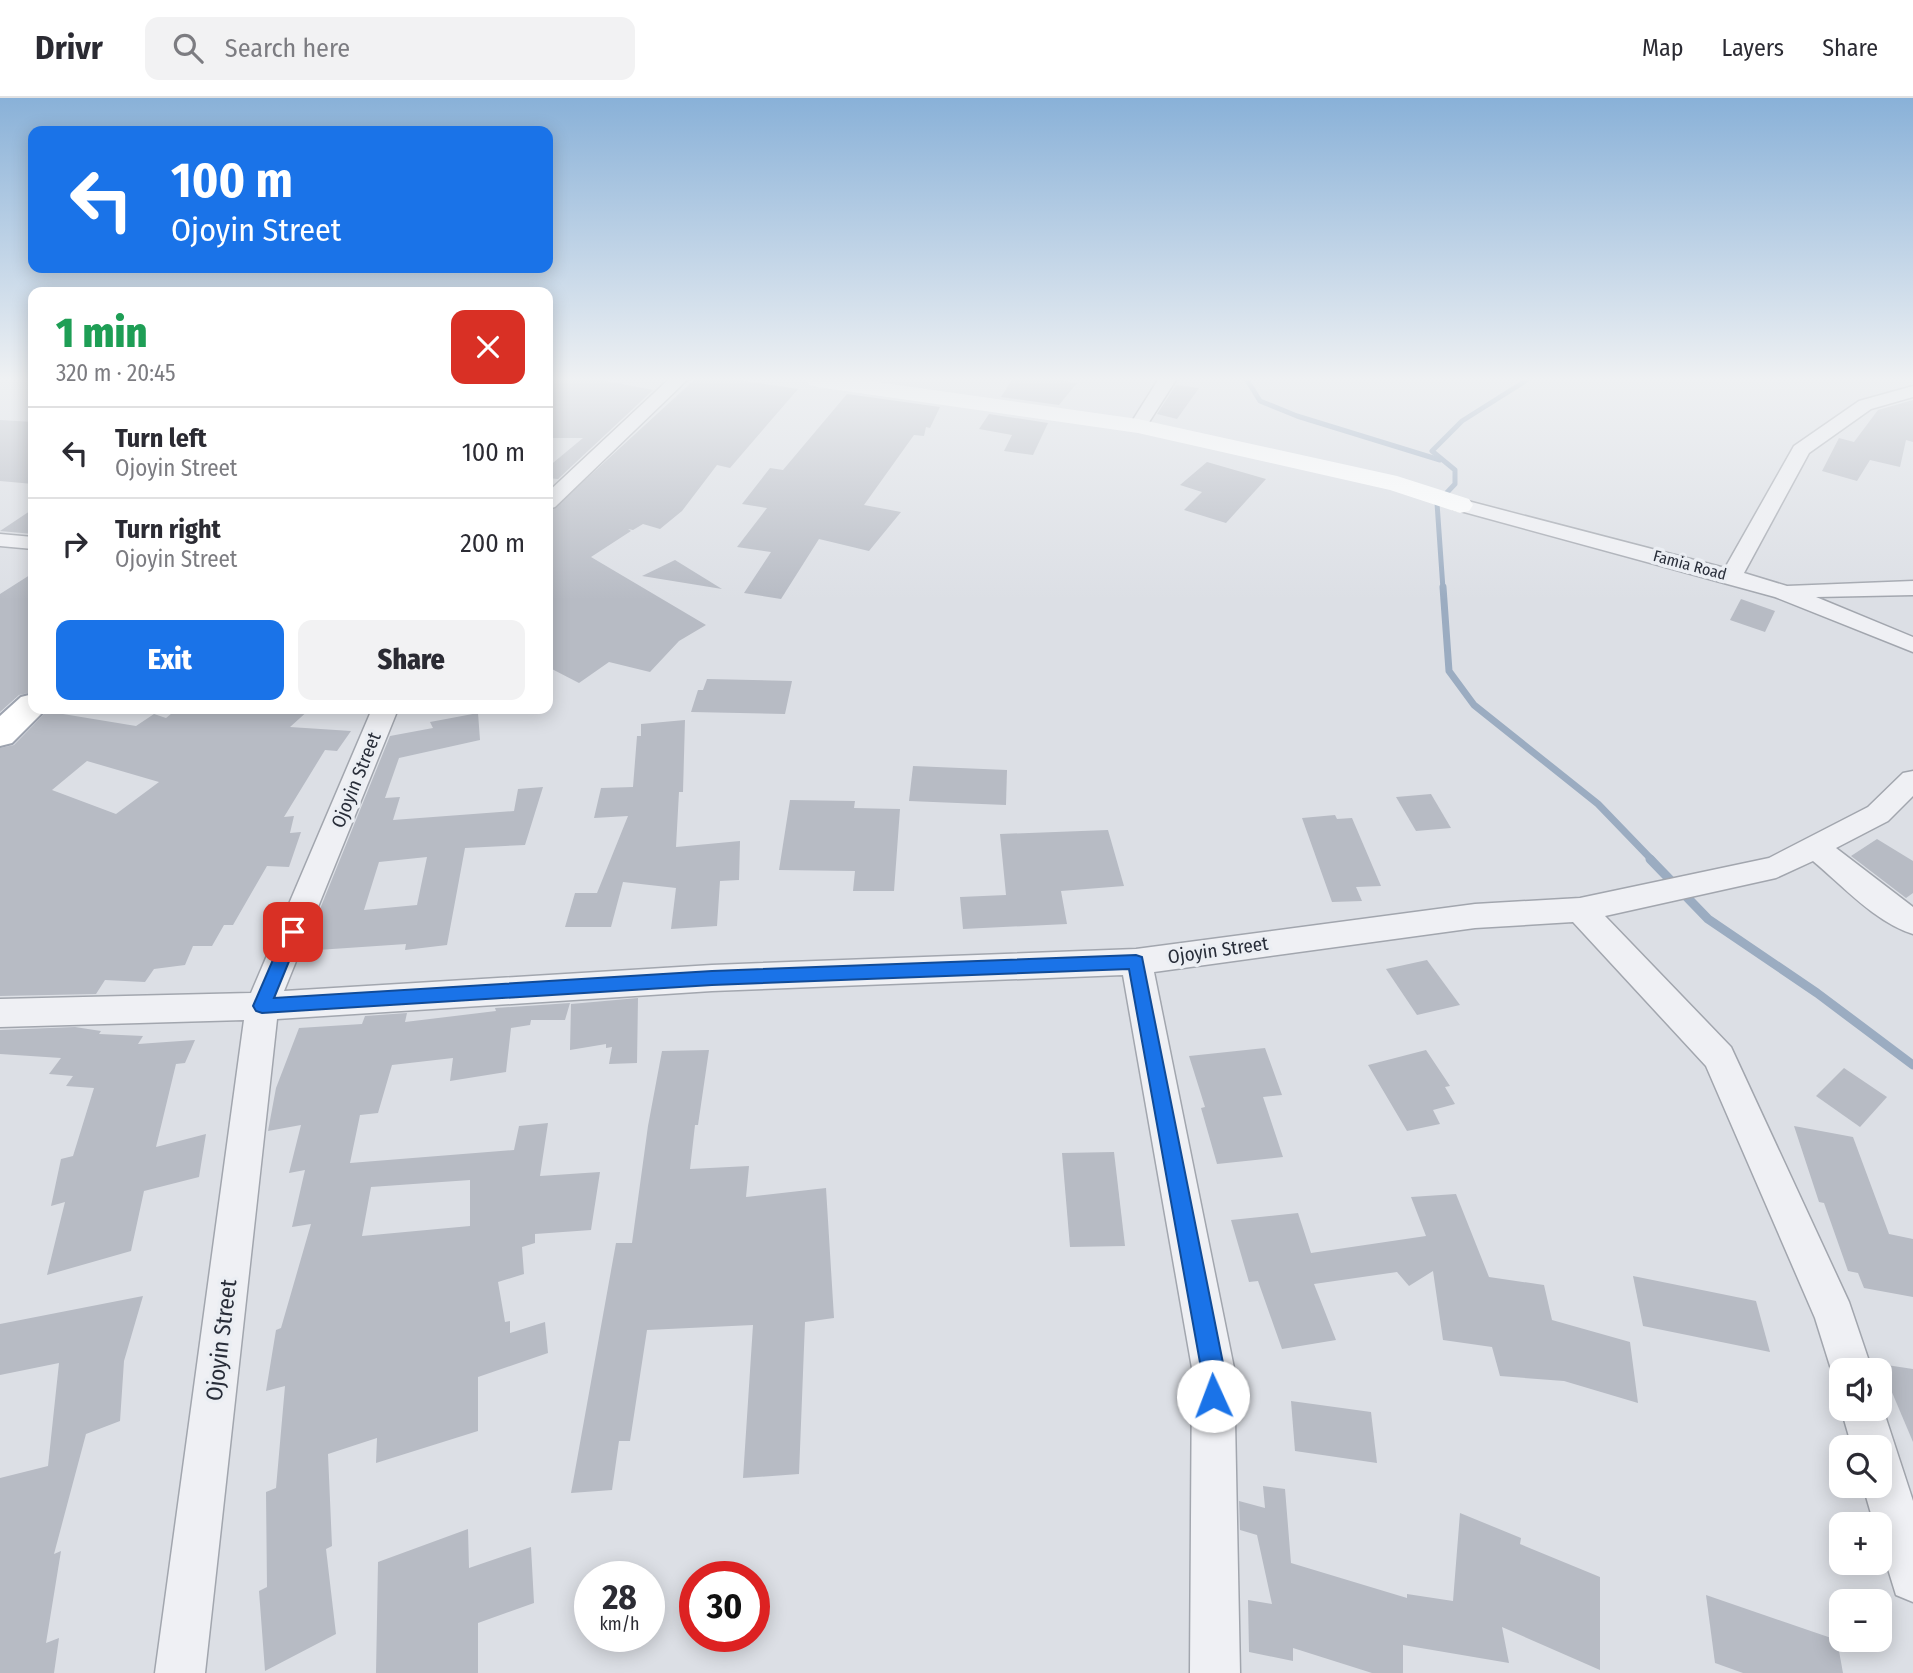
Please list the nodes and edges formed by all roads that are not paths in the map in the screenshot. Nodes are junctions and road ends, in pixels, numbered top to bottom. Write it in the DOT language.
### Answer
graph roads {
  1 [pos="600,454"];
  2 [pos="1259,454"];
  3 [pos="1799,454"];
  4 [pos="553,498"];
  5 [pos="1460,505"];
  6 [pos="0,540"];
  7 [pos="28,543"];
  8 [pos="1731,576"];
  9 [pos="1913,588"];
  10 [pos="1783,592"];
  11 [pos="1913,645"];
  12 [pos="28,709"];
  13 [pos="383,714"];
  14 [pos="0,735"];
  15 [pos="1913,780"];
  16 [pos="1814,846"];
  17 [pos="1580,910"];
  18 [pos="1913,922"];
  19 [pos="1136,962"];
  20 [pos="262,1006"];
  21 [pos="0,1013"];
  22 [pos="1847,1358"];
  23 [pos="1889,1498"];
  24 [pos="1913,1578"];
  25 [pos="180,1673"];
  26 [pos="1215,1673"];
  1 -- 4 [label="street"];
  2 -- 5 [label="street"];
  3 -- 8 [label="street"];
  5 -- 8 [label="street, Famia Road"];
  6 -- 7 [label="street"];
  8 -- 10 [label="street, Famia Road"];
  9 -- 10 [label="street"];
  10 -- 11 [label="street, Famia Road"];
  12 -- 14 [label="street"];
  13 -- 20 [label="street, Ojoyin Street"];
  15 -- 16 [label="street, Ojoyin Street"];
  16 -- 17 [label="street, Ojoyin Street"];
  16 -- 18 [label="street"];
  17 -- 19 [label="street, Ojoyin Street"];
  17 -- 22 [label="street"];
  19 -- 20 [label="street, Ojoyin Street"];
  19 -- 26 [label="street"];
  20 -- 21 [label="street, Ojoyin Street"];
  20 -- 25 [label="street, Ojoyin Street"];
  23 -- 24 [label="street"];
}
